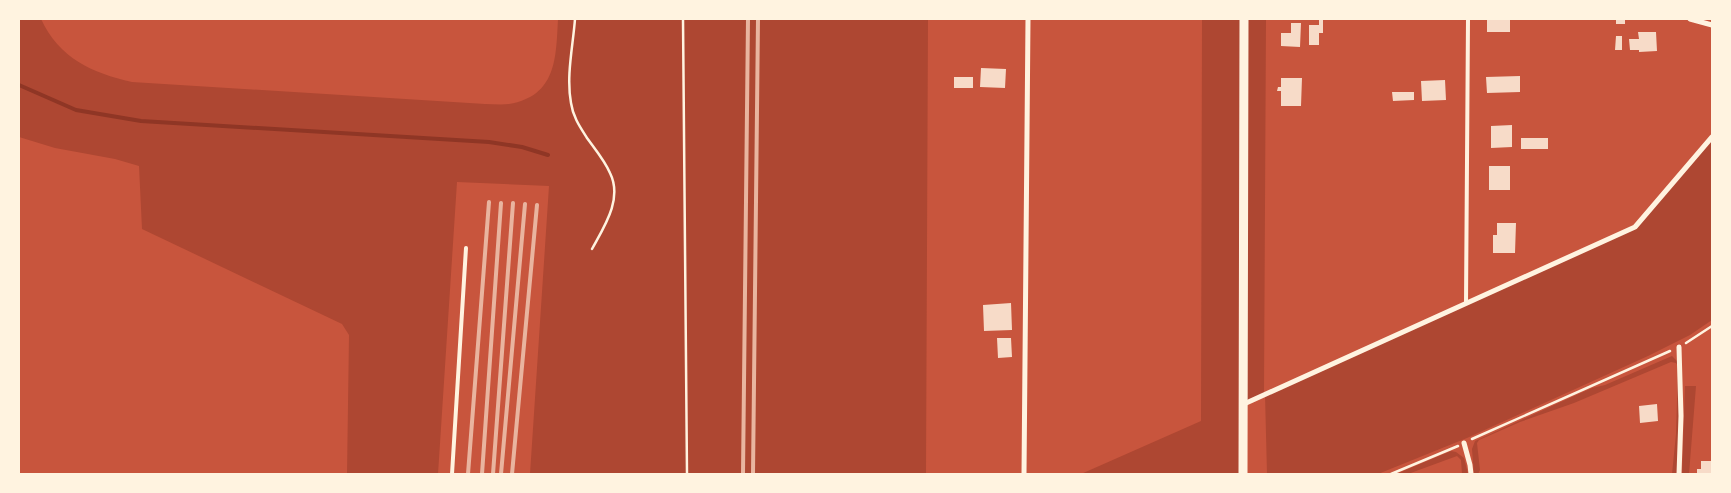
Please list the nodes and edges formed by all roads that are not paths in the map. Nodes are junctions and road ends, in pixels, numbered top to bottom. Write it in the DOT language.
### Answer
graph roads {
  1 [pos="1028,19"];
  2 [pos="1244,19"];
  3 [pos="1468,19"];
  4 [pos="1690,19"];
  5 [pos="1712,26"];
  6 [pos="1712,137"];
  7 [pos="466,248"];
  8 [pos="1466,303"];
  9 [pos="1680,346"];
  10 [pos="1244,404"];
  11 [pos="1464,443"];
  12 [pos="452,474"];
  13 [pos="1024,474"];
  14 [pos="1243,474"];
  15 [pos="1471,474"];
  16 [pos="1679,474"];
  1 -- 13 [label="street"];
  2 -- 10 [label="street"];
  3 -- 8 [label="lane"];
  4 -- 5 [label="street"];
  6 -- 8 [label="street"];
  7 -- 12 [label="lane"];
  8 -- 10 [label="street"];
  9 -- 16 [label="street"];
  10 -- 14 [label="street"];
  11 -- 15 [label="street"];
}
